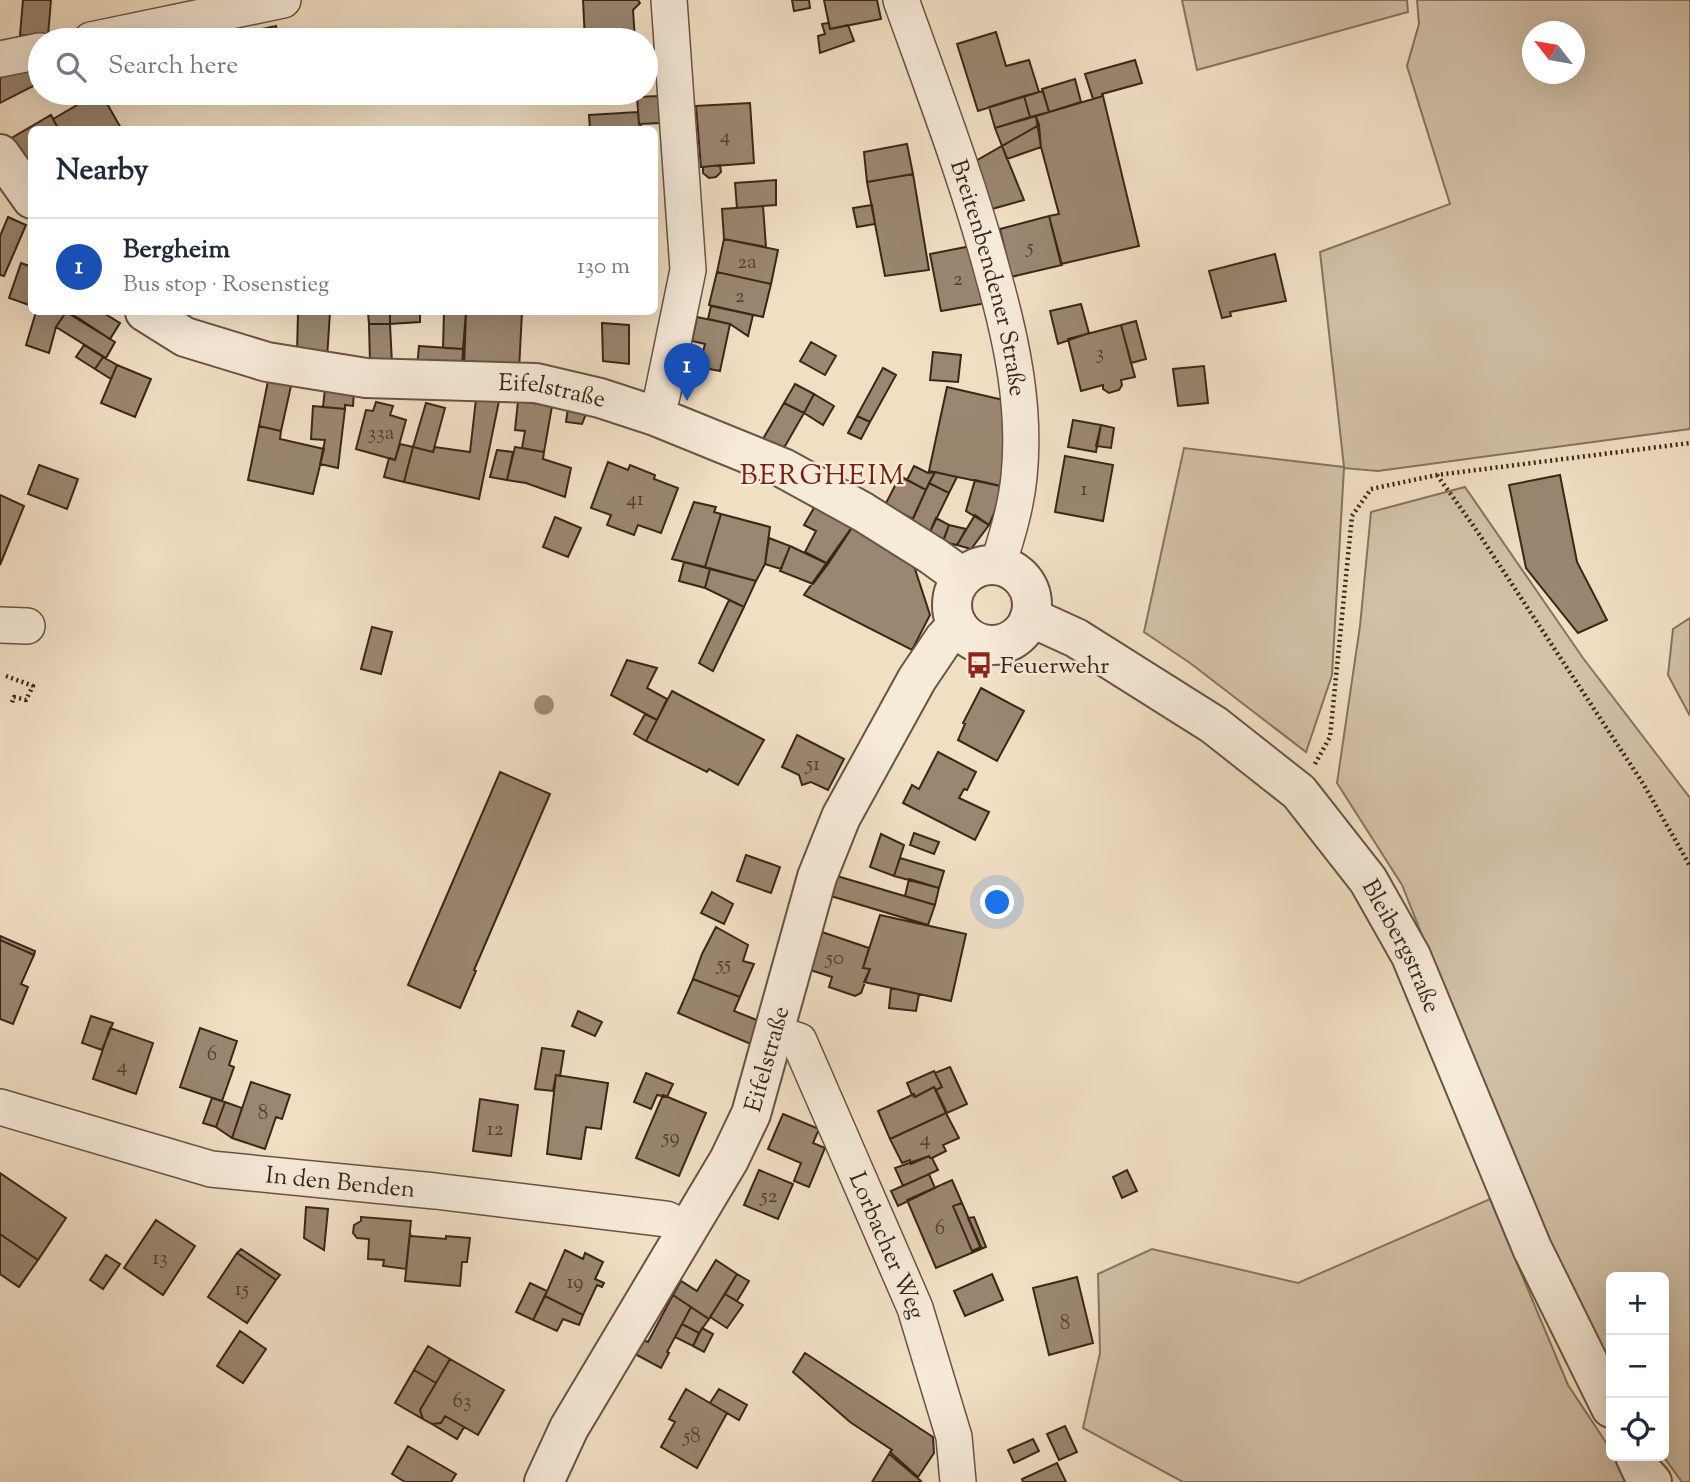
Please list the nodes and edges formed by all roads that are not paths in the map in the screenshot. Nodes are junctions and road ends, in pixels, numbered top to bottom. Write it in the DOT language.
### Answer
graph roads {
  1 [pos="283,0"];
  2 [pos="669,0"];
  3 [pos="901,0"];
  4 [pos="149,28"];
  5 [pos="28,53"];
  6 [pos="0,59"];
  7 [pos="0,154"];
  8 [pos="28,193"];
  9 [pos="150,315"];
  10 [pos="655,416"];
  11 [pos="998,565"];
  12 [pos="948,567"];
  13 [pos="1030,617"];
  14 [pos="957,625"];
  15 [pos="773,1032"];
  16 [pos="0,1107"];
  17 [pos="688,1229"];
  18 [pos="1606,1398"];
  19 [pos="1637,1461"];
  20 [pos="544,1482"];
  21 [pos="958,1482"];
  22 [pos="1652,1482"];
  1 -- 4 [label="street"];
  2 -- 10 [label="street"];
  3 -- 11 [label="street, Breitenbendener Straße"];
  5 -- 6 [label="street"];
  7 -- 8 [label="street"];
  9 -- 10 [label="street, Eifelstraße"];
  10 -- 12 [label="street, Eifelstraße"];
  11 -- 12 [label="street"];
  11 -- 13 [label="street"];
  12 -- 14 [label="street"];
  13 -- 14 [label="street"];
  13 -- 18 [label="street, Bleibergstraße"];
  14 -- 15 [label="street, Eifelstraße"];
  15 -- 17 [label="street, Eifelstraße"];
  15 -- 21 [label="street, Lorbacher Weg"];
  16 -- 17 [label="street, In den Benden"];
  17 -- 20 [label="street, Eifelstraße"];
  19 -- 22 [label="street"];
}
